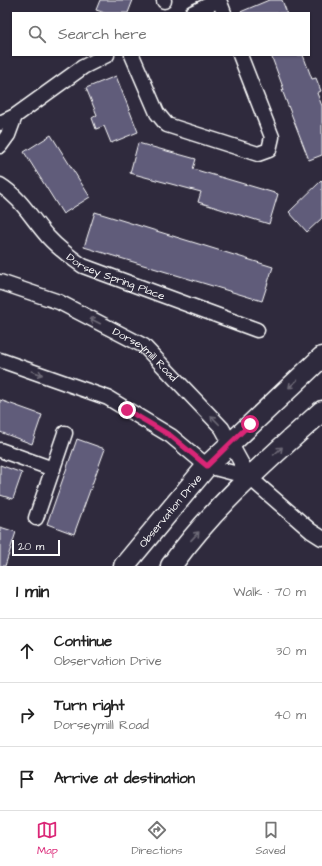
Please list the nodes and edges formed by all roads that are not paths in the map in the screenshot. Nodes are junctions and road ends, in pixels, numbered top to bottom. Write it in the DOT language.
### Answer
graph roads {
  1 [pos="219,0"];
  2 [pos="194,12"];
  3 [pos="224,12"];
  4 [pos="105,56"];
  5 [pos="132,56"];
  6 [pos="240,56"];
  7 [pos="15,116"];
  8 [pos="0,123"];
  9 [pos="0,146"];
  10 [pos="0,185"];
  11 [pos="0,282"];
  12 [pos="257,330"];
  13 [pos="322,357"];
  14 [pos="0,360"];
  15 [pos="322,411"];
  16 [pos="65,433"];
  17 [pos="231,443"];
  18 [pos="0,450"];
  19 [pos="207,466"];
  20 [pos="53,468"];
  21 [pos="249,477"];
  22 [pos="36,518"];
  23 [pos="322,538"];
  24 [pos="124,566"];
  25 [pos="171,566"];
  1 -- 2 [label="street"];
  1 -- 3 [label="street"];
  4 -- 7 [label="street"];
  5 -- 6 [label="street"];
  7 -- 8 [label="street"];
  7 -- 9 [label="street"];
  10 -- 12 [label="street, Dorsey Spring Place"];
  17 -- 11 [label="street, Dorseymill Road, one-way"];
  13 -- 17 [label="street, Observation Drive, one-way"];
  14 -- 19 [label="street, Dorseymill Road, one-way"];
  21 -- 15 [label="street, one-way"];
  16 -- 20 [label="street"];
  17 -- 19 [label="street, Observation Drive"];
  17 -- 21 [label="street, Dorseymill Road"];
  18 -- 20 [label="street"];
  19 -- 21 [label="street, Dorseymill Road"];
  19 -- 24 [label="street, Observation Drive"];
  20 -- 22 [label="street"];
  21 -- 23 [label="street, Dorseymill Road"];
  25 -- 21 [label="street, one-way"];
}
